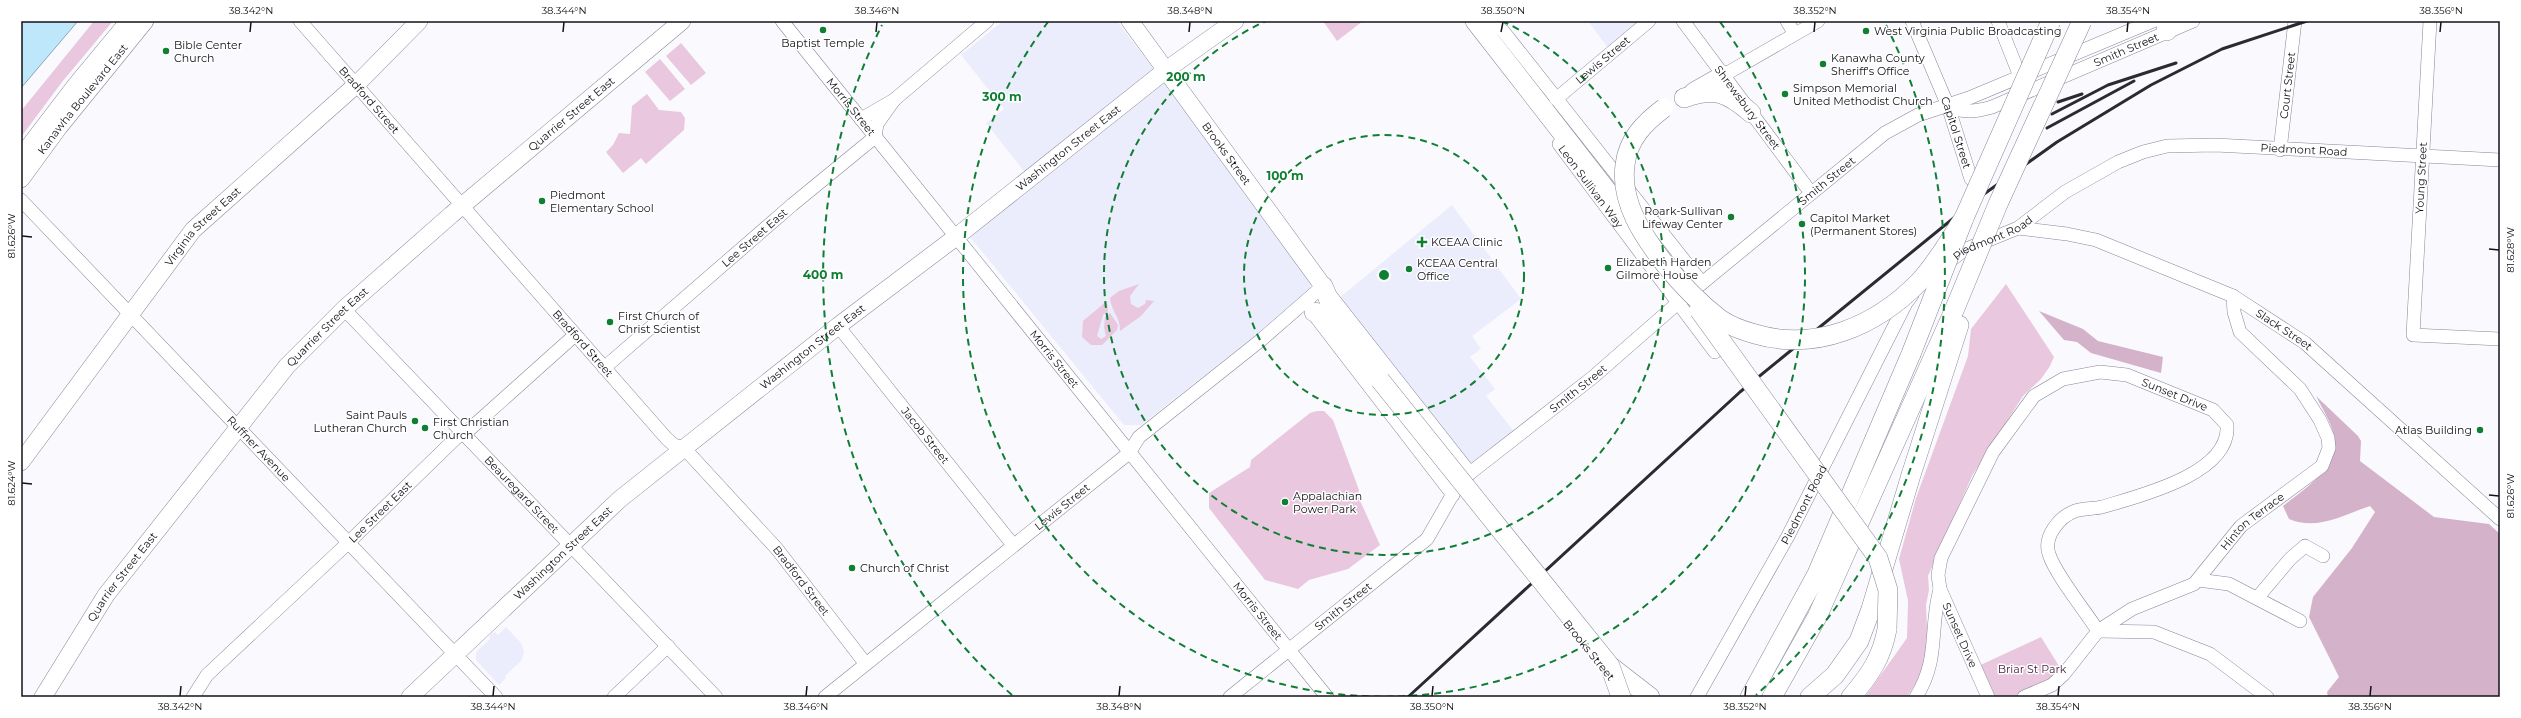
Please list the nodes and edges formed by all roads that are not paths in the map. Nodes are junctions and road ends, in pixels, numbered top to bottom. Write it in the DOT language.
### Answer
graph roads {
  1 [pos="129,21"];
  2 [pos="146,21"];
  3 [pos="300,21"];
  4 [pos="419,21"];
  5 [pos="682,21"];
  6 [pos="782,21"];
  7 [pos="987,21"];
  8 [pos="1130,21"];
  9 [pos="1235,21"];
  10 [pos="1467,21"];
  11 [pos="1475,21"];
  12 [pos="1491,21"];
  13 [pos="1649,21"];
  14 [pos="1683,21"];
  15 [pos="1787,21"];
  16 [pos="1818,21"];
  17 [pos="1912,21"];
  18 [pos="1998,21"];
  19 [pos="2052,21"];
  20 [pos="2082,21"];
  21 [pos="2193,21"];
  22 [pos="2295,21"];
  23 [pos="2430,21"];
  24 [pos="2162,24"];
  25 [pos="1794,33"];
  26 [pos="1166,70"];
  27 [pos="1724,75"];
  28 [pos="2021,76"];
  29 [pos="356,85"];
  30 [pos="2026,92"];
  31 [pos="1684,98"];
  32 [pos="1556,99"];
  33 [pos="894,100"];
  34 [pos="1948,106"];
  35 [pos="1751,112"];
  36 [pos="861,118"];
  37 [pos="875,137"];
  38 [pos="2280,150"];
  39 [pos="21,157"];
  40 [pos="2422,158"];
  41 [pos="2500,160"];
  42 [pos="21,179"];
  43 [pos="1971,179"];
  44 [pos="1811,193"];
  45 [pos="21,200"];
  46 [pos="463,205"];
  47 [pos="1964,218"];
  48 [pos="2018,228"];
  49 [pos="956,237"];
  50 [pos="1644,238"];
  51 [pos="1680,282"];
  52 [pos="1702,283"];
  53 [pos="1323,286"];
  54 [pos="2233,296"];
  55 [pos="1679,302"];
  56 [pos="344,309"];
  57 [pos="1295,312"];
  58 [pos="1314,312"];
  59 [pos="130,314"];
  60 [pos="1958,314"];
  61 [pos="1338,322"];
  62 [pos="838,326"];
  63 [pos="575,335"];
  64 [pos="2500,339"];
  65 [pos="1715,352"];
  66 [pos="604,368"];
  67 [pos="238,426"];
  68 [pos="464,434"];
  69 [pos="684,448"];
  70 [pos="1129,452"];
  71 [pos="21,462"];
  72 [pos="1470,473"];
  73 [pos="1453,495"];
  74 [pos="2500,519"];
  75 [pos="349,542"];
  76 [pos="571,544"];
  77 [pos="1013,545"];
  78 [pos="2324,556"];
  79 [pos="2198,580"];
  80 [pos="1940,589"];
  81 [pos="2258,597"];
  82 [pos="1551,602"];
  83 [pos="2300,620"];
  84 [pos="2098,631"];
  85 [pos="668,646"];
  86 [pos="1288,649"];
  87 [pos="454,654"];
  88 [pos="865,663"];
  89 [pos="1610,666"];
  90 [pos="43,697"];
  91 [pos="193,697"];
  92 [pos="410,697"];
  93 [pos="496,697"];
  94 [pos="614,697"];
  95 [pos="716,697"];
  96 [pos="825,697"];
  97 [pos="1230,697"];
  98 [pos="1326,697"];
  99 [pos="1621,697"];
  100 [pos="1627,697"];
  101 [pos="1650,697"];
  102 [pos="1697,697"];
  103 [pos="1750,697"];
  104 [pos="1772,697"];
  105 [pos="1810,697"];
  106 [pos="1851,697"];
  107 [pos="1916,697"];
  108 [pos="1988,697"];
  109 [pos="2024,697"];
  110 [pos="2267,697"];
  1 -- 39 [label="main road, Kanawha Boulevard East"];
  2 -- 42 [label="main road, Kanawha Boulevard East"];
  3 -- 29 [label="street, Bradford Street"];
  4 -- 29 [label="main road, Virginia Street East"];
  5 -- 46 [label="main road, Quarrier Street East"];
  6 -- 36 [label="street, Morris Street"];
  7 -- 33 [label="street"];
  8 -- 26 [label="main road, Brooks Street"];
  9 -- 26 [label="main road, Washington Street East"];
  10 -- 55 [label="street, Leon Sullivan Way"];
  11 -- 50 [label="highway, bridge"];
  12 -- 32 [label="street"];
  13 -- 32 [label="street, Lewis Street"];
  14 -- 27 [label="street, Shrewsbury Street"];
  15 -- 25 [label="street"];
  16 -- 25 [label="street"];
  17 -- 34 [label="street, Capitol Street"];
  18 -- 28 [label="street"];
  19 -- 47 [label="highway, bridge"];
  20 -- 60 [label="highway, bridge"];
  21 -- 24 [label="street, Smith Street"];
  22 -- 38 [label="street, Court Street"];
  23 -- 40 [label="street, Young Street"];
  24 -- 28 [label="street, Smith Street"];
  24 -- 30 [label="street, Smith Street"];
  25 -- 27 [label="street"];
  26 -- 49 [label="main road, Washington Street East"];
  26 -- 53 [label="main road, Brooks Street"];
  27 -- 31 [label="highway"];
  27 -- 35 [label="street, Shrewsbury Street"];
  28 -- 30 [label="street"];
  28 -- 34 [label="street, Smith Street"];
  29 -- 46 [label="street, Bradford Street"];
  29 -- 59 [label="main road, Virginia Street East"];
  30 -- 34 [label="street, Smith Street"];
  31 -- 35 [label="highway"];
  31 -- 50 [label="highway, bridge"];
  32 -- 52 [label="street"];
  33 -- 36 [label="street"];
  33 -- 37 [label="street"];
  34 -- 43 [label="street, Capitol Street"];
  34 -- 44 [label="street, Smith Street"];
  35 -- 44 [label="street, Shrewsbury Street"];
  36 -- 37 [label="street, Morris Street"];
  37 -- 49 [label="street, Morris Street"];
  37 -- 66 [label="street, Lee Street East"];
  38 -- 40 [label="street, Piedmont Road"];
  38 -- 48 [label="street, Piedmont Road"];
  40 -- 41 [label="street, Piedmont Road"];
  40 -- 64 [label="street, Young Street"];
  44 -- 52 [label="street, Smith Street"];
  45 -- 59 [label="street, Ruffner Avenue"];
  46 -- 56 [label="main road, Quarrier Street East"];
  46 -- 63 [label="street, Bradford Street"];
  47 -- 51 [label="highway, bridge"];
  47 -- 103 [label="highway, bridge"];
  48 -- 54 [label="street, Slack Street"];
  48 -- 102 [label="street, Piedmont Road"];
  49 -- 62 [label="main road, Washington Street East"];
  49 -- 70 [label="street, Morris Street"];
  50 -- 51 [label="highway, bridge"];
  51 -- 106 [label="highway, bridge"];
  52 -- 55 [label="street, Smith Street"];
  53 -- 57 [label="street, Lewis Street"];
  53 -- 61 [label="highway"];
  53 -- 72 [label="street"];
  54 -- 74 [label="street, Slack Street"];
  54 -- 79 [label="street, Hinton Terrace"];
  55 -- 65 [label="street, Leon Sullivan Way"];
  55 -- 72 [label="street, Smith Street"];
  56 -- 67 [label="main road, Quarrier Street East"];
  56 -- 68 [label="street, Beauregard Street"];
  57 -- 58 [label="street"];
  57 -- 70 [label="street, Lewis Street"];
  58 -- 61 [label="highway"];
  58 -- 73 [label="street"];
  59 -- 67 [label="street, Ruffner Avenue"];
  59 -- 71 [label="main road, Virginia Street East"];
  60 -- 104 [label="highway"];
  60 -- 105 [label="highway"];
  61 -- 89 [label="highway, bridge"];
  62 -- 69 [label="main road, Washington Street East"];
  62 -- 77 [label="street, Jacob Street"];
  63 -- 66 [label="street, Bradford Street"];
  63 -- 68 [label="street, Lee Street East"];
  66 -- 69 [label="street, Bradford Street"];
  67 -- 75 [label="street, Ruffner Avenue"];
  67 -- 90 [label="main road, Quarrier Street East"];
  68 -- 75 [label="street, Lee Street East"];
  68 -- 76 [label="street, Beauregard Street"];
  69 -- 76 [label="main road, Washington Street East"];
  69 -- 88 [label="street, Bradford Street"];
  70 -- 77 [label="street, Lewis Street"];
  70 -- 86 [label="street, Morris Street"];
  72 -- 73 [label="street, Smith Street"];
  73 -- 86 [label="street, Smith Street"];
  75 -- 87 [label="street, Ruffner Avenue"];
  75 -- 91 [label="street, Lee Street East"];
  76 -- 85 [label="street, Beauregard Street"];
  76 -- 87 [label="main road, Washington Street East"];
  77 -- 88 [label="street, Lewis Street"];
  78 -- 81 [label="street"];
  79 -- 81 [label="street"];
  79 -- 84 [label="street, Hinton Terrace"];
  80 -- 84 [label="street, Sunset Drive"];
  80 -- 107 [label="street"];
  80 -- 108 [label="street, Sunset Drive"];
  81 -- 83 [label="street"];
  82 -- 100 [label="street, Brooks Street"];
  84 -- 109 [label="street, Hinton Terrace"];
  84 -- 110 [label="street"];
  85 -- 94 [label="street"];
  85 -- 95 [label="street, Beauregard Street"];
  86 -- 97 [label="street, Smith Street"];
  86 -- 98 [label="street, Morris Street"];
  87 -- 92 [label="main road, Washington Street East"];
  87 -- 93 [label="street, Ruffner Avenue"];
  88 -- 96 [label="street, Lewis Street"];
  89 -- 99 [label="highway, bridge"];
  89 -- 101 [label="highway"];
}
